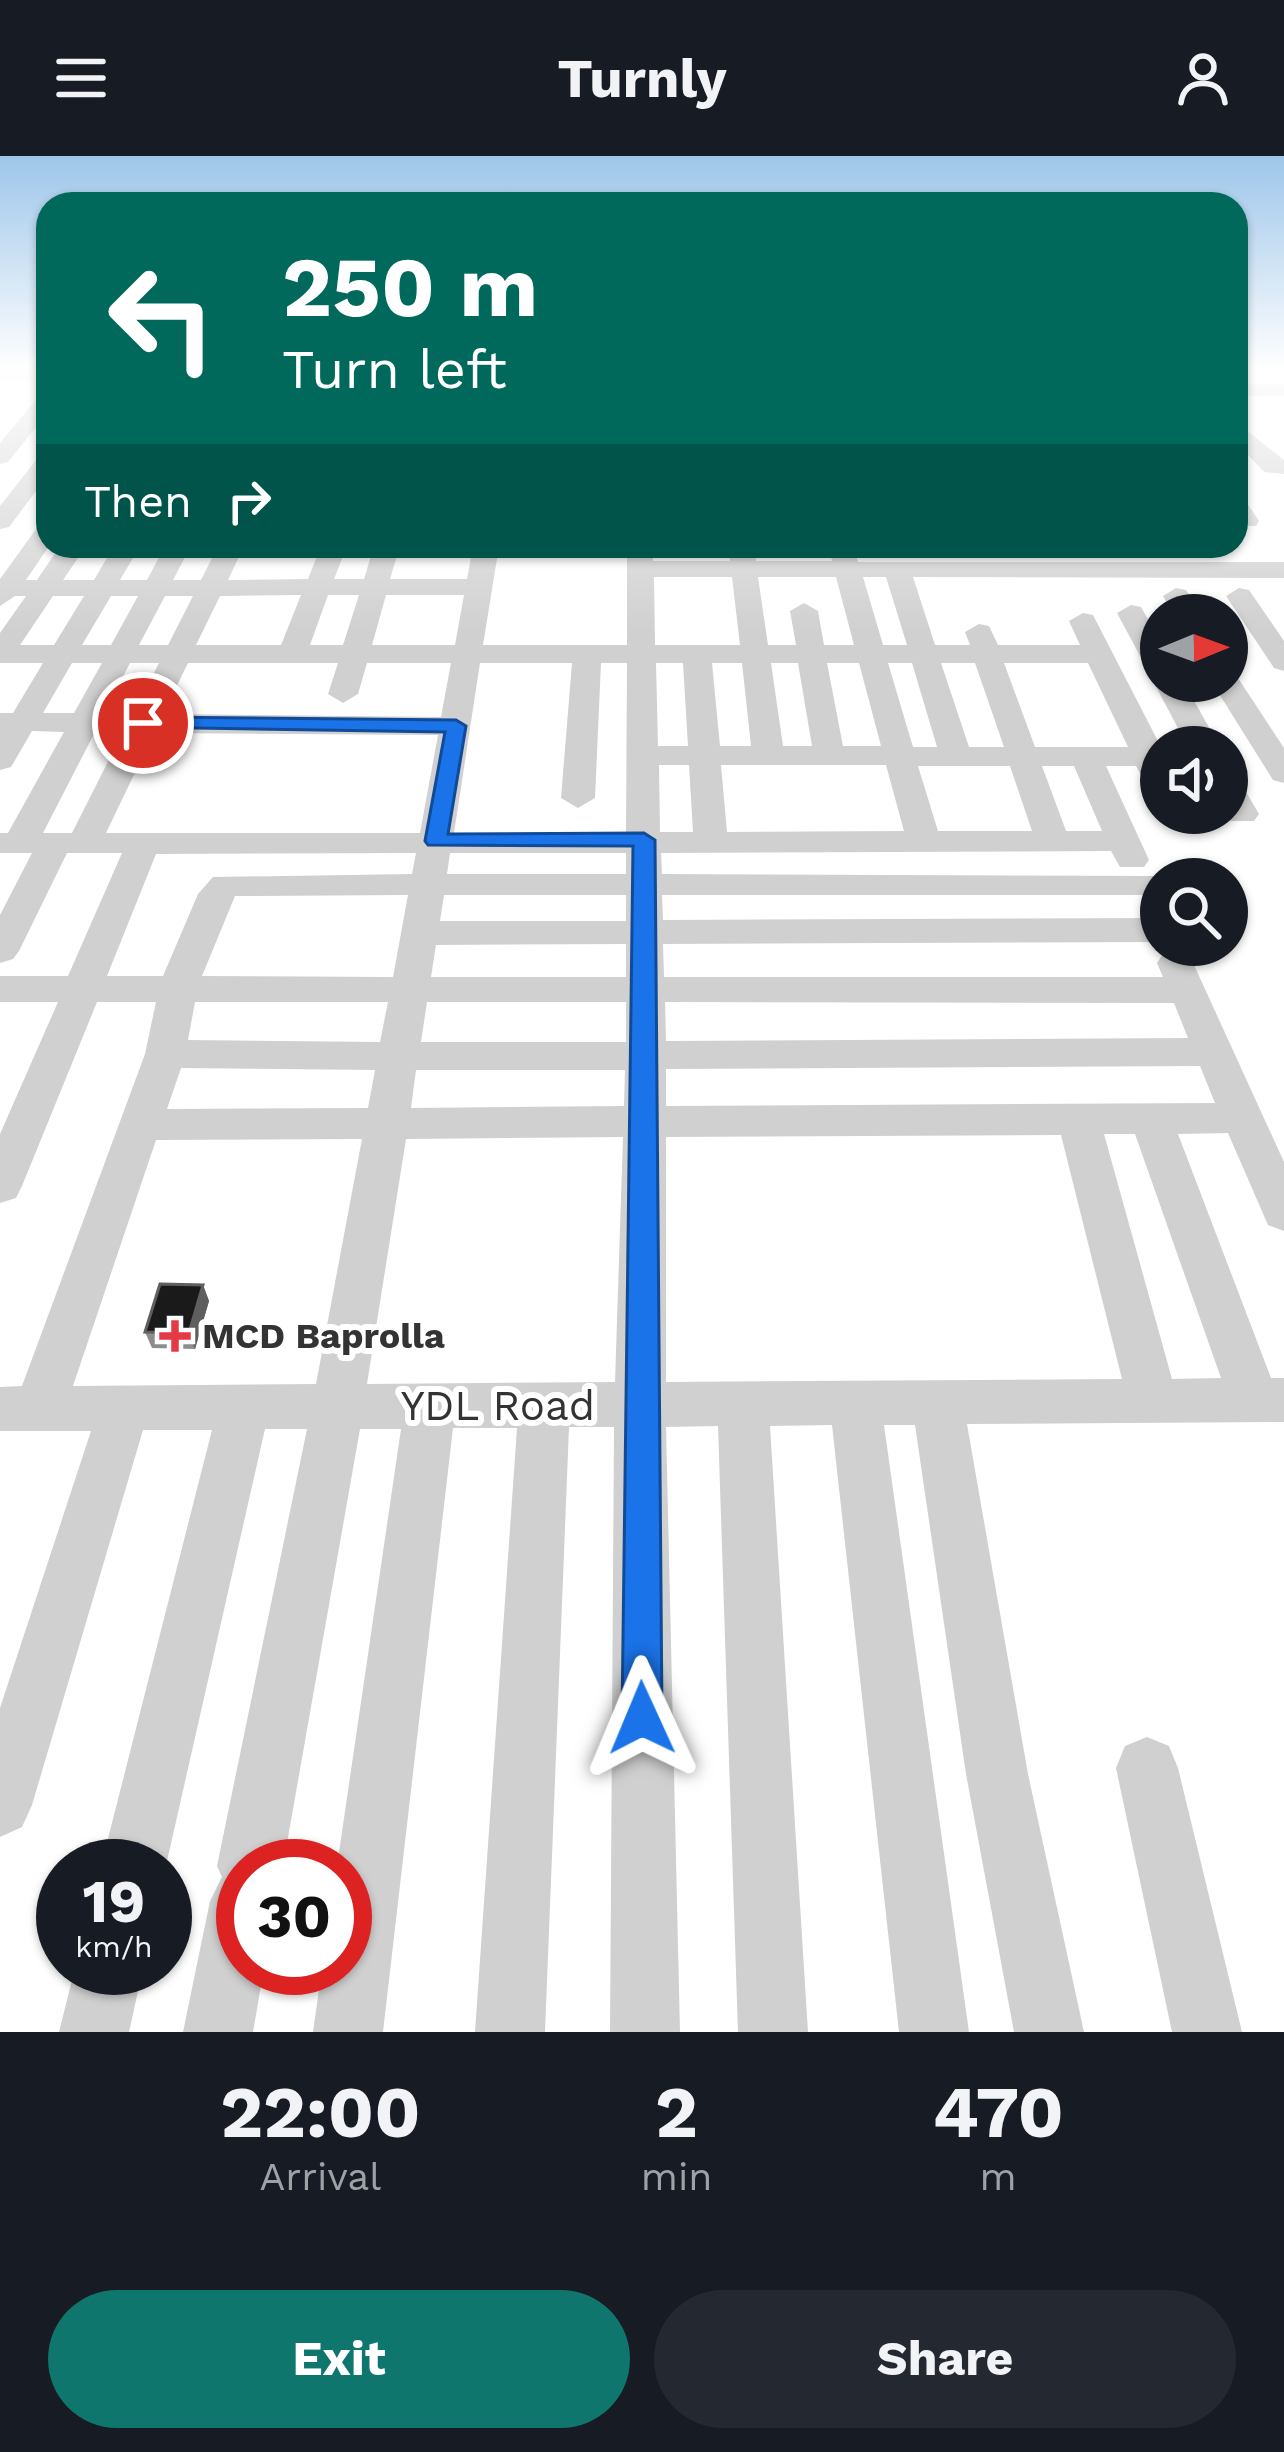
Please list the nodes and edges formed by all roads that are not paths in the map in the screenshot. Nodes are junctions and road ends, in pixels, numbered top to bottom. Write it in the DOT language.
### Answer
graph roads {
  1 [pos="0,456"];
  2 [pos="36,458"];
  3 [pos="36,474"];
  4 [pos="0,521"];
  5 [pos="1284,544"];
  6 [pos="1248,545"];
  7 [pos="36,546"];
  8 [pos="66,558"];
  9 [pos="120,558"];
  10 [pos="172,558"];
  11 [pos="226,558"];
  12 [pos="329,558"];
  13 [pos="383,558"];
  14 [pos="484,558"];
  15 [pos="641,558"];
  16 [pos="742,558"];
  17 [pos="750,558"];
  18 [pos="847,570"];
  19 [pos="1280,581"];
  20 [pos="901,582"];
  21 [pos="213,586"];
  22 [pos="265,586"];
  23 [pos="318,586"];
  24 [pos="374,586"];
  25 [pos="478,586"];
  26 [pos="102,587"];
  27 [pos="157,587"];
  28 [pos="45,588"];
  29 [pos="2,591"];
  30 [pos="1244,594"];
  31 [pos="1140,602"];
  32 [pos="1248,609"];
  33 [pos="804,610"];
  34 [pos="1131,613"];
  35 [pos="1083,621"];
  36 [pos="1140,630"];
  37 [pos="981,640"];
  38 [pos="177,653"];
  39 [pos="237,653"];
  40 [pos="642,653"];
  41 [pos="698,653"];
  42 [pos="754,653"];
  43 [pos="0,654"];
  44 [pos="61,654"];
  45 [pos="118,654"];
  46 [pos="292,654"];
  47 [pos="353,654"];
  48 [pos="466,654"];
  49 [pos="587,654"];
  50 [pos="812,654"];
  51 [pos="870,654"];
  52 [pos="922,654"];
  53 [pos="1097,654"];
  54 [pos="1284,662"];
  55 [pos="343,694"];
  56 [pos="1240,702"];
  57 [pos="10,722"];
  58 [pos="82,722"];
  59 [pos="143,723"];
  60 [pos="456,726"];
  61 [pos="1140,734"];
  62 [pos="643,755"];
  63 [pos="704,755"];
  64 [pos="768,755"];
  65 [pos="829,756"];
  66 [pos="898,756"];
  67 [pos="956,756"];
  68 [pos="1023,757"];
  69 [pos="1086,757"];
  70 [pos="1248,759"];
  71 [pos="0,760"];
  72 [pos="1281,762"];
  73 [pos="1140,764"];
  74 [pos="578,798"];
  75 [pos="644,840"];
  76 [pos="711,840"];
  77 [pos="923,840"];
  78 [pos="1052,840"];
  79 [pos="436,841"];
  80 [pos="1124,841"];
  81 [pos="40,843"];
  82 [pos="133,844"];
  83 [pos="1140,879"];
  84 [pos="429,884"];
  85 [pos="1140,884"];
  86 [pos="644,886"];
  87 [pos="1140,928"];
  88 [pos="645,932"];
  89 [pos="420,933"];
  90 [pos="0,951"];
  91 [pos="1178,966"];
  92 [pos="178,987"];
  93 [pos="0,989"];
  94 [pos="81,989"];
  95 [pos="1188,990"];
  96 [pos="645,991"];
  97 [pos="410,992"];
  98 [pos="646,1052"];
  99 [pos="1215,1052"];
  100 [pos="165,1054"];
  101 [pos="399,1058"];
  102 [pos="1151,1118"];
  103 [pos="1244,1118"];
  104 [pos="1078,1120"];
  105 [pos="388,1121"];
  106 [pos="645,1122"];
  107 [pos="140,1125"];
  108 [pos="0,1186"];
  109 [pos="1284,1213"];
  110 [pos="1269,1400"];
  111 [pos="1153,1401"];
  112 [pos="938,1402"];
  113 [pos="855,1403"];
  114 [pos="640,1404"];
  115 [pos="743,1404"];
  116 [pos="544,1405"];
  117 [pos="338,1406"];
  118 [pos="430,1406"];
  119 [pos="244,1407"];
  120 [pos="124,1408"];
  121 [pos="11,1412"];
  122 [pos="1147,1768"];
  123 [pos="0,1805"];
  124 [pos="140,1839"];
  125 [pos="255,1839"];
  126 [pos="103,1995"];
  127 [pos="225,1995"];
  128 [pos="94,2032"];
  129 [pos="218,2032"];
  130 [pos="349,2032"];
  131 [pos="510,2032"];
  132 [pos="645,2032"];
  133 [pos="773,2032"];
  134 [pos="934,2032"];
  135 [pos="1049,2032"];
  136 [pos="1207,2032"];
  1 -- 2 [label="street"];
  3 -- 4 [label="street"];
  5 -- 6 [label="street"];
  7 -- 29 [label="street"];
  8 -- 28 [label="street"];
  9 -- 26 [label="street"];
  10 -- 27 [label="street"];
  11 -- 21 [label="street"];
  12 -- 23 [label="street"];
  13 -- 24 [label="street"];
  14 -- 25 [label="street"];
  15 -- 40 [label="street"];
  16 -- 42 [label="street"];
  17 -- 18 [label="street"];
  18 -- 20 [label="street"];
  18 -- 51 [label="street"];
  19 -- 20 [label="street"];
  19 -- 30 [label="street"];
  20 -- 31 [label="street"];
  20 -- 52 [label="street"];
  21 -- 22 [label="street"];
  21 -- 27 [label="street"];
  21 -- 38 [label="street"];
  22 -- 23 [label="street"];
  22 -- 39 [label="street"];
  23 -- 24 [label="street"];
  23 -- 46 [label="street"];
  24 -- 25 [label="street"];
  24 -- 47 [label="street"];
  25 -- 48 [label="street"];
  26 -- 27 [label="street"];
  26 -- 28 [label="street"];
  26 -- 44 [label="street"];
  27 -- 45 [label="street"];
  28 -- 29 [label="street"];
  28 -- 43 [label="street"];
  32 -- 54 [label="street"];
  33 -- 50 [label="street"];
  34 -- 36 [label="street"];
  35 -- 53 [label="street"];
  37 -- 52 [label="street"];
  37 -- 53 [label="street"];
  37 -- 68 [label="street"];
  38 -- 39 [label="street"];
  38 -- 45 [label="street"];
  38 -- 59 [label="street"];
  39 -- 46 [label="street"];
  40 -- 41 [label="street"];
  40 -- 49 [label="street"];
  40 -- 62 [label="street"];
  41 -- 42 [label="street"];
  41 -- 63 [label="street"];
  42 -- 50 [label="street"];
  42 -- 64 [label="street"];
  43 -- 44 [label="street"];
  44 -- 45 [label="street"];
  44 -- 57 [label="street"];
  45 -- 58 [label="street"];
  46 -- 47 [label="street"];
  47 -- 48 [label="street"];
  47 -- 55 [label="street"];
  48 -- 49 [label="street"];
  48 -- 60 [label="street"];
  49 -- 74 [label="street"];
  50 -- 51 [label="street"];
  50 -- 65 [label="street"];
  51 -- 52 [label="street"];
  51 -- 66 [label="street"];
  52 -- 67 [label="street"];
  53 -- 61 [label="street"];
  56 -- 72 [label="street"];
  57 -- 58 [label="street"];
  57 -- 71 [label="street"];
  58 -- 59 [label="street"];
  58 -- 81 [label="street"];
  59 -- 60 [label="street"];
  59 -- 81 [label="street"];
  60 -- 79 [label="street"];
  62 -- 63 [label="street"];
  62 -- 75 [label="street"];
  63 -- 64 [label="street"];
  63 -- 76 [label="street"];
  64 -- 65 [label="street"];
  65 -- 66 [label="street"];
  66 -- 67 [label="street"];
  66 -- 77 [label="street"];
  67 -- 68 [label="street"];
  68 -- 69 [label="street"];
  68 -- 78 [label="street"];
  69 -- 73 [label="street"];
  69 -- 80 [label="street"];
  70 -- 72 [label="street"];
  75 -- 76 [label="street"];
  75 -- 79 [label="street"];
  75 -- 86 [label="street"];
  76 -- 77 [label="street"];
  77 -- 78 [label="street"];
  78 -- 80 [label="street"];
  79 -- 82 [label="street"];
  79 -- 84 [label="street"];
  80 -- 83 [label="street"];
  81 -- 82 [label="street"];
  81 -- 90 [label="street"];
  82 -- 94 [label="street"];
  84 -- 86 [label="street"];
  84 -- 89 [label="street"];
  84 -- 92 [label="street"];
  85 -- 86 [label="street"];
  86 -- 88 [label="street"];
  87 -- 88 [label="street"];
  88 -- 89 [label="street"];
  88 -- 96 [label="street"];
  89 -- 97 [label="street"];
  91 -- 95 [label="street"];
  92 -- 94 [label="street"];
  92 -- 97 [label="street"];
  92 -- 100 [label="street"];
  93 -- 94 [label="street"];
  94 -- 108 [label="street"];
  95 -- 96 [label="street"];
  95 -- 99 [label="street"];
  96 -- 97 [label="street"];
  96 -- 98 [label="street"];
  97 -- 101 [label="street"];
  98 -- 99 [label="street"];
  98 -- 101 [label="street"];
  98 -- 106 [label="street"];
  99 -- 103 [label="street"];
  100 -- 101 [label="street"];
  100 -- 107 [label="street"];
  101 -- 105 [label="street"];
  102 -- 103 [label="street"];
  102 -- 104 [label="street"];
  102 -- 110 [label="street"];
  103 -- 109 [label="street"];
  104 -- 106 [label="street"];
  104 -- 111 [label="street"];
  105 -- 106 [label="street"];
  105 -- 107 [label="street"];
  105 -- 117 [label="street"];
  106 -- 114 [label="street"];
  107 -- 121 [label="street"];
  110 -- 111 [label="street, YDL Road"];
  111 -- 112 [label="street, YDL Road"];
  112 -- 113 [label="street, YDL Road"];
  112 -- 135 [label="street"];
  113 -- 115 [label="street, YDL Road"];
  113 -- 134 [label="street"];
  114 -- 115 [label="street, YDL Road"];
  114 -- 116 [label="street, YDL Road"];
  114 -- 132 [label="street"];
  115 -- 133 [label="street"];
  116 -- 118 [label="street, YDL Road"];
  116 -- 131 [label="street"];
  117 -- 118 [label="street, YDL Road"];
  117 -- 119 [label="street, YDL Road"];
  117 -- 125 [label="street"];
  118 -- 130 [label="street"];
  119 -- 120 [label="street, YDL Road"];
  119 -- 124 [label="street"];
  120 -- 121 [label="street, YDL Road"];
  120 -- 123 [label="street"];
  122 -- 136 [label="street"];
  126 -- 128 [label="street"];
  127 -- 129 [label="street"];
}
